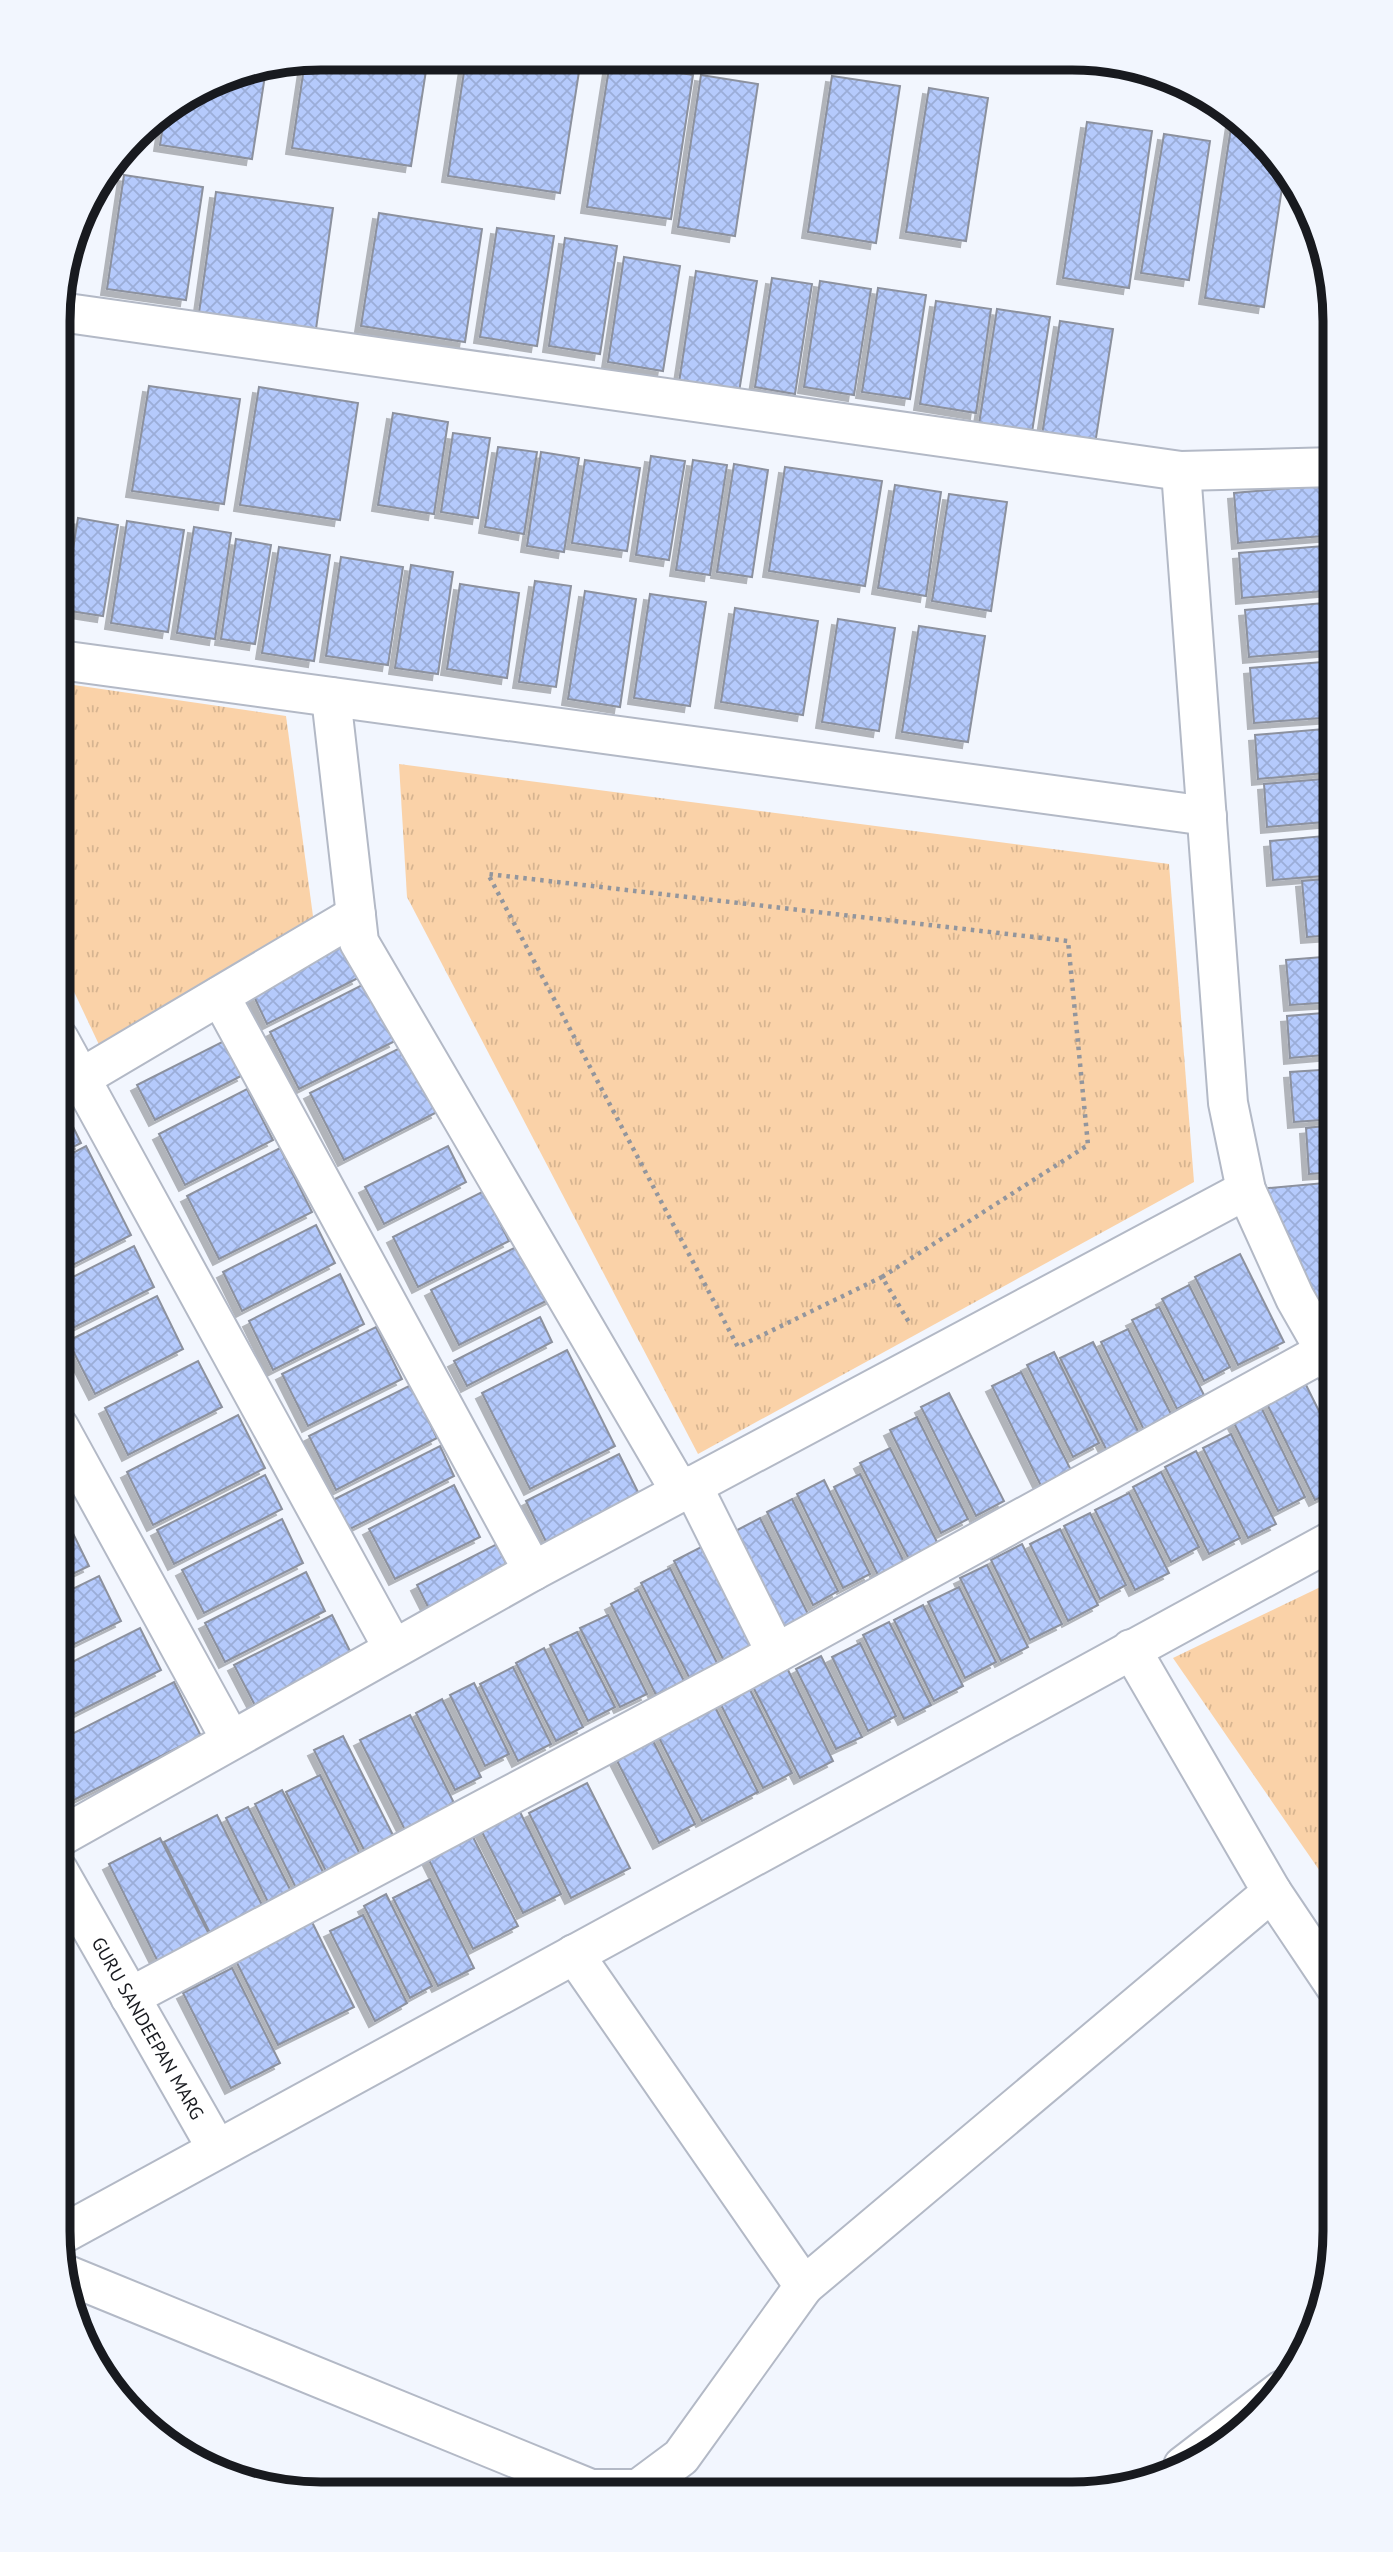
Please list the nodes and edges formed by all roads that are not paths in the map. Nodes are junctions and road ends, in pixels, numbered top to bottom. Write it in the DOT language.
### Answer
graph roads {
  1 [pos="70,313"];
  2 [pos="1323,467"];
  3 [pos="1181,471"];
  4 [pos="70,661"];
  5 [pos="331,697"];
  6 [pos="1207,816"];
  7 [pos="356,915"];
  8 [pos="220,996"];
  9 [pos="70,1058"];
  10 [pos="81,1078"];
  11 [pos="1246,1190"];
  12 [pos="1323,1341"];
  13 [pos="1323,1360"];
  14 [pos="70,1447"];
  15 [pos="686,1488"];
  16 [pos="1323,1545"];
  17 [pos="533,1571"];
  18 [pos="393,1648"];
  19 [pos="1131,1649"];
  20 [pos="776,1653"];
  21 [pos="231,1740"];
  22 [pos="70,1831"];
  23 [pos="70,1891"];
  24 [pos="1272,1892"];
  25 [pos="573,1954"];
  26 [pos="1323,1968"];
  27 [pos="130,1997"];
  28 [pos="217,2149"];
  29 [pos="70,2229"];
  30 [pos="75,2278"];
  31 [pos="804,2286"];
  32 [pos="574,2482"];
  33 [pos="647,2482"];
  1 -- 3 [label="street"];
  2 -- 3 [label="street"];
  3 -- 6 [label="street"];
  4 -- 5 [label="street"];
  5 -- 6 [label="street"];
  5 -- 7 [label="street"];
  6 -- 11 [label="street"];
  7 -- 8 [label="street"];
  7 -- 15 [label="street"];
  8 -- 10 [label="street"];
  8 -- 17 [label="street"];
  9 -- 10 [label="street"];
  10 -- 18 [label="street"];
  11 -- 12 [label="street"];
  11 -- 15 [label="street"];
  13 -- 20 [label="street"];
  14 -- 21 [label="street"];
  15 -- 17 [label="street"];
  15 -- 20 [label="street"];
  16 -- 19 [label="street"];
  17 -- 18 [label="street"];
  18 -- 21 [label="street"];
  19 -- 24 [label="street"];
  19 -- 25 [label="street"];
  20 -- 27 [label="street"];
  21 -- 22 [label="street"];
  23 -- 27 [label="street, GURU SANDEEPAN MARG"];
  24 -- 26 [label="street"];
  24 -- 31 [label="street"];
  25 -- 28 [label="street"];
  25 -- 31 [label="street"];
  27 -- 28 [label="street, GURU SANDEEPAN MARG"];
  28 -- 29 [label="street"];
  30 -- 32 [label="street"];
  31 -- 33 [label="street"];
}
